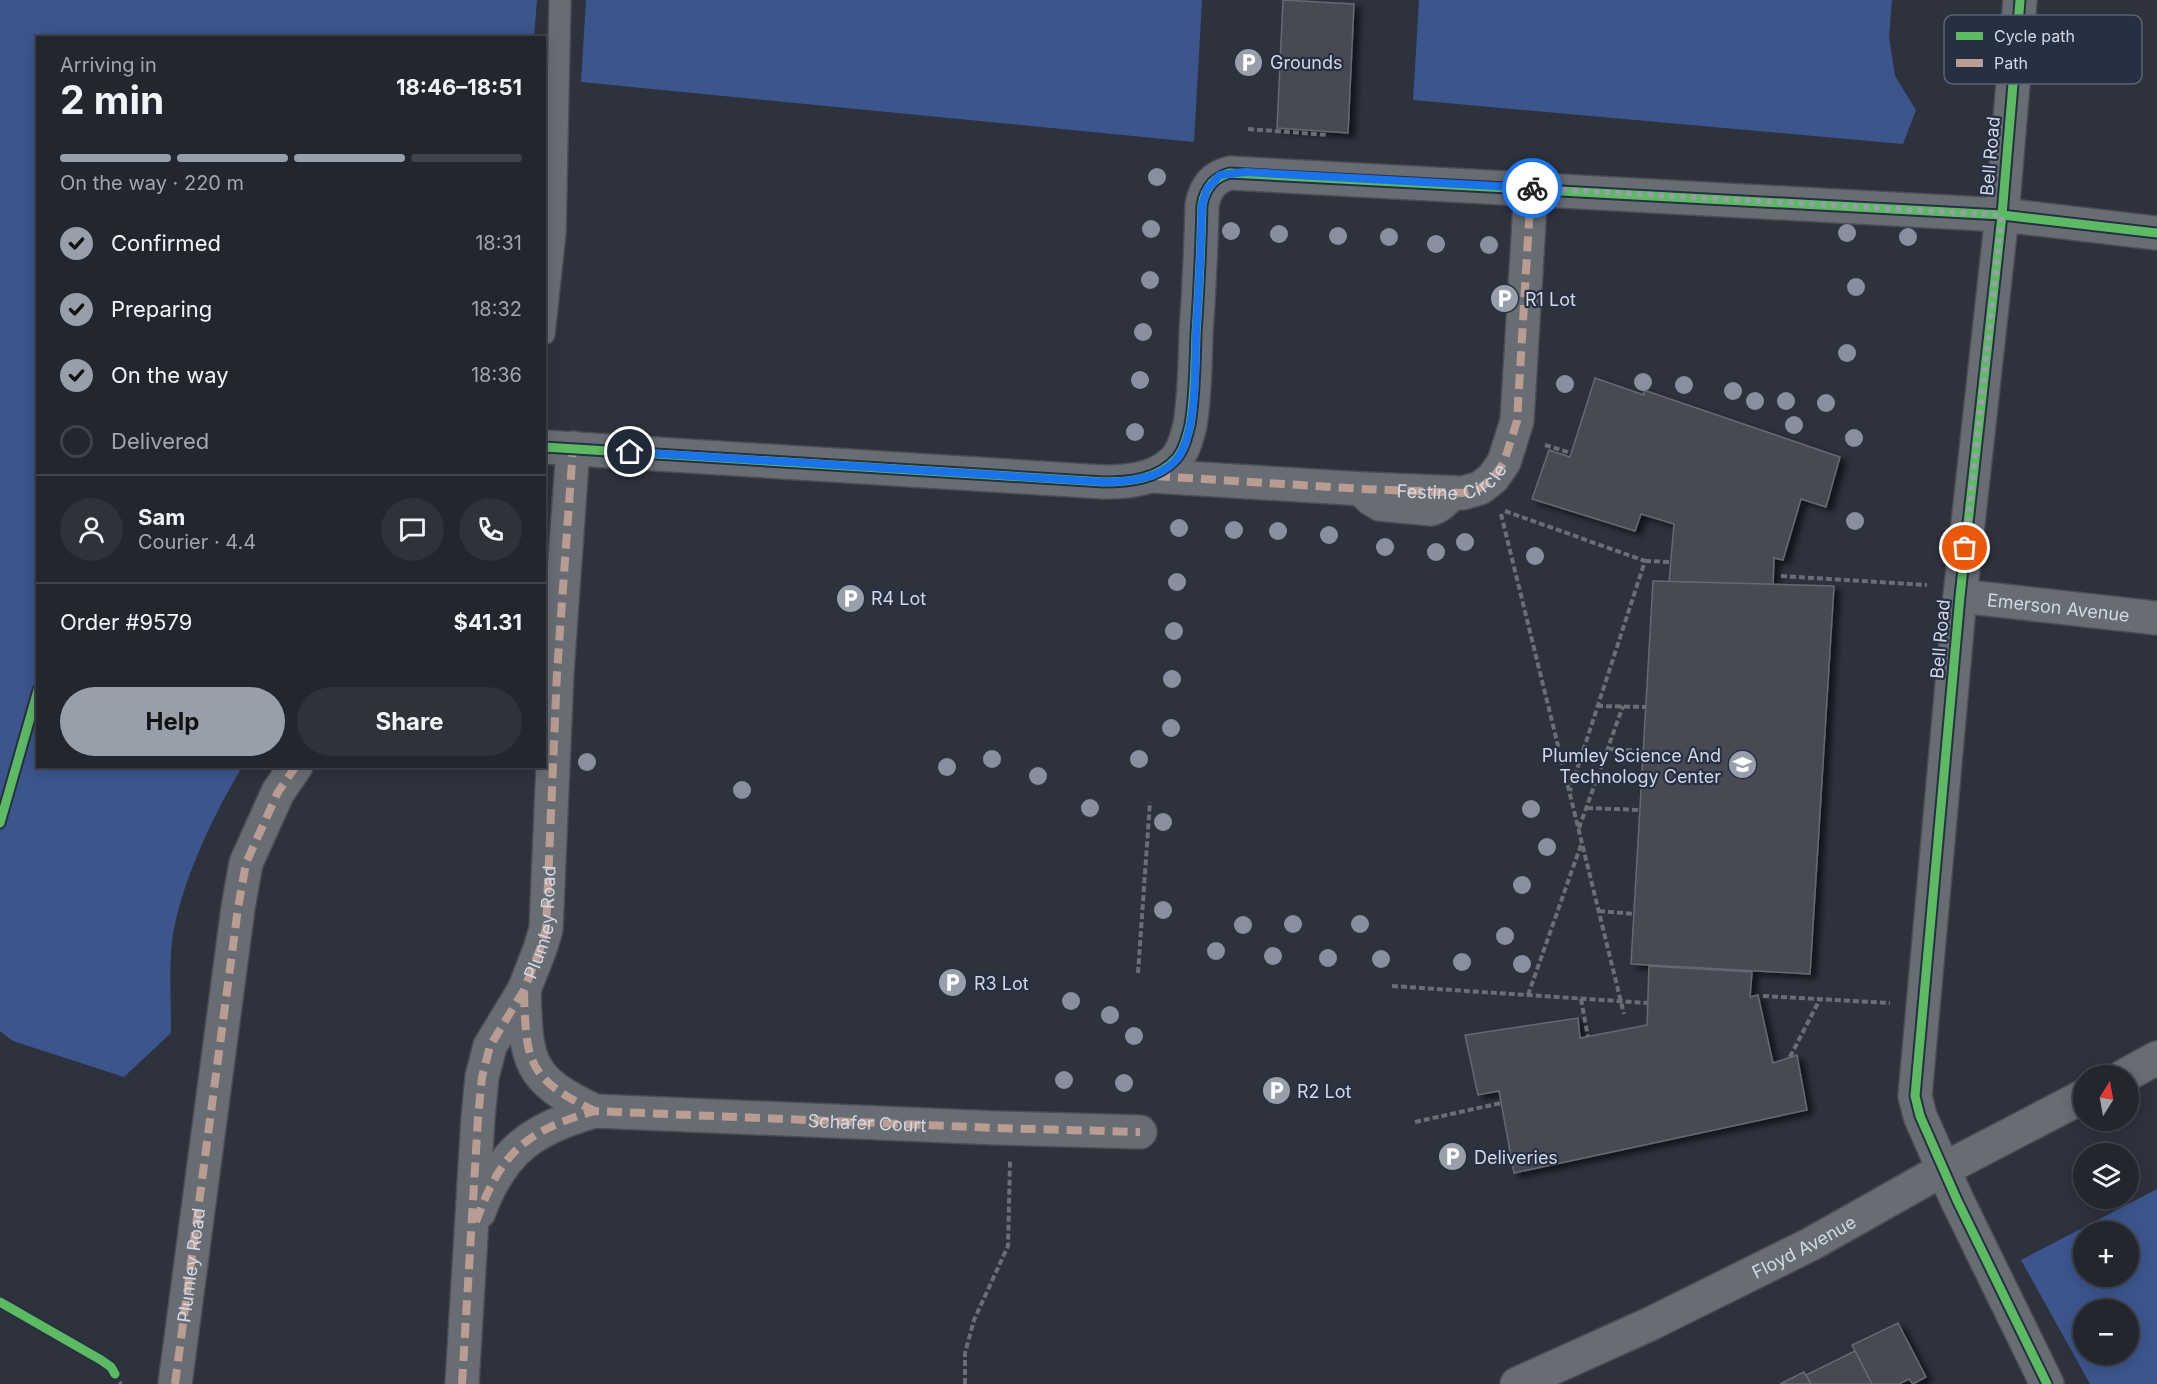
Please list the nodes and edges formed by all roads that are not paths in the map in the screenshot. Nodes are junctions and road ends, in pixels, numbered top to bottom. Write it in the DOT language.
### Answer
graph roads {
  1 [pos="560,0"];
  2 [pos="2020,0"];
  3 [pos="2019,15"];
  4 [pos="2013,84"];
  5 [pos="1531,188"];
  6 [pos="2002,215"];
  7 [pos="2157,232"];
  8 [pos="546,316"];
  9 [pos="559,448"];
  10 [pos="1152,476"];
  11 [pos="1945,591"];
  12 [pos="2157,618"];
  13 [pos="295,768"];
  14 [pos="524,990"];
  15 [pos="2157,1058"];
  16 [pos="2139,1068"];
  17 [pos="2073,1102"];
  18 [pos="595,1111"];
  19 [pos="1140,1132"];
  20 [pos="1944,1169"];
  21 [pos="472,1234"];
  22 [pos="175,1384"];
  23 [pos="462,1384"];
  24 [pos="1517,1384"];
  25 [pos="2047,1384"];
  1 -- 8 [label="lane"];
  2 -- 3 [label="street, Bell Road"];
  4 -- 6 [label="street, Bell Road"];
  5 -- 6 [label="street, Plumley Road"];
  5 -- 10 [label="street, Plumley Road"];
  5 -- 10 [label="street, Festine Circle"];
  6 -- 7 [label="street, Plumley Road"];
  6 -- 11 [label="street, Bell Road"];
  9 -- 10 [label="street, Plumley Road"];
  9 -- 14 [label="street, Plumley Road"];
  11 -- 12 [label="street, Emerson Avenue"];
  11 -- 20 [label="street, Bell Road"];
  13 -- 22 [label="street, Plumley Road"];
  14 -- 18 [label="street, Schafer Court"];
  14 -- 21 [label="street, Plumley Road"];
  15 -- 16 [label="street"];
  17 -- 20 [label="street, Floyd Avenue"];
  18 -- 19 [label="street, Schafer Court"];
  18 -- 21 [label="street, Schafer Court"];
  20 -- 24 [label="street, Floyd Avenue"];
  20 -- 25 [label="street, Bell Road"];
  21 -- 23 [label="street, Plumley Road"];
}
